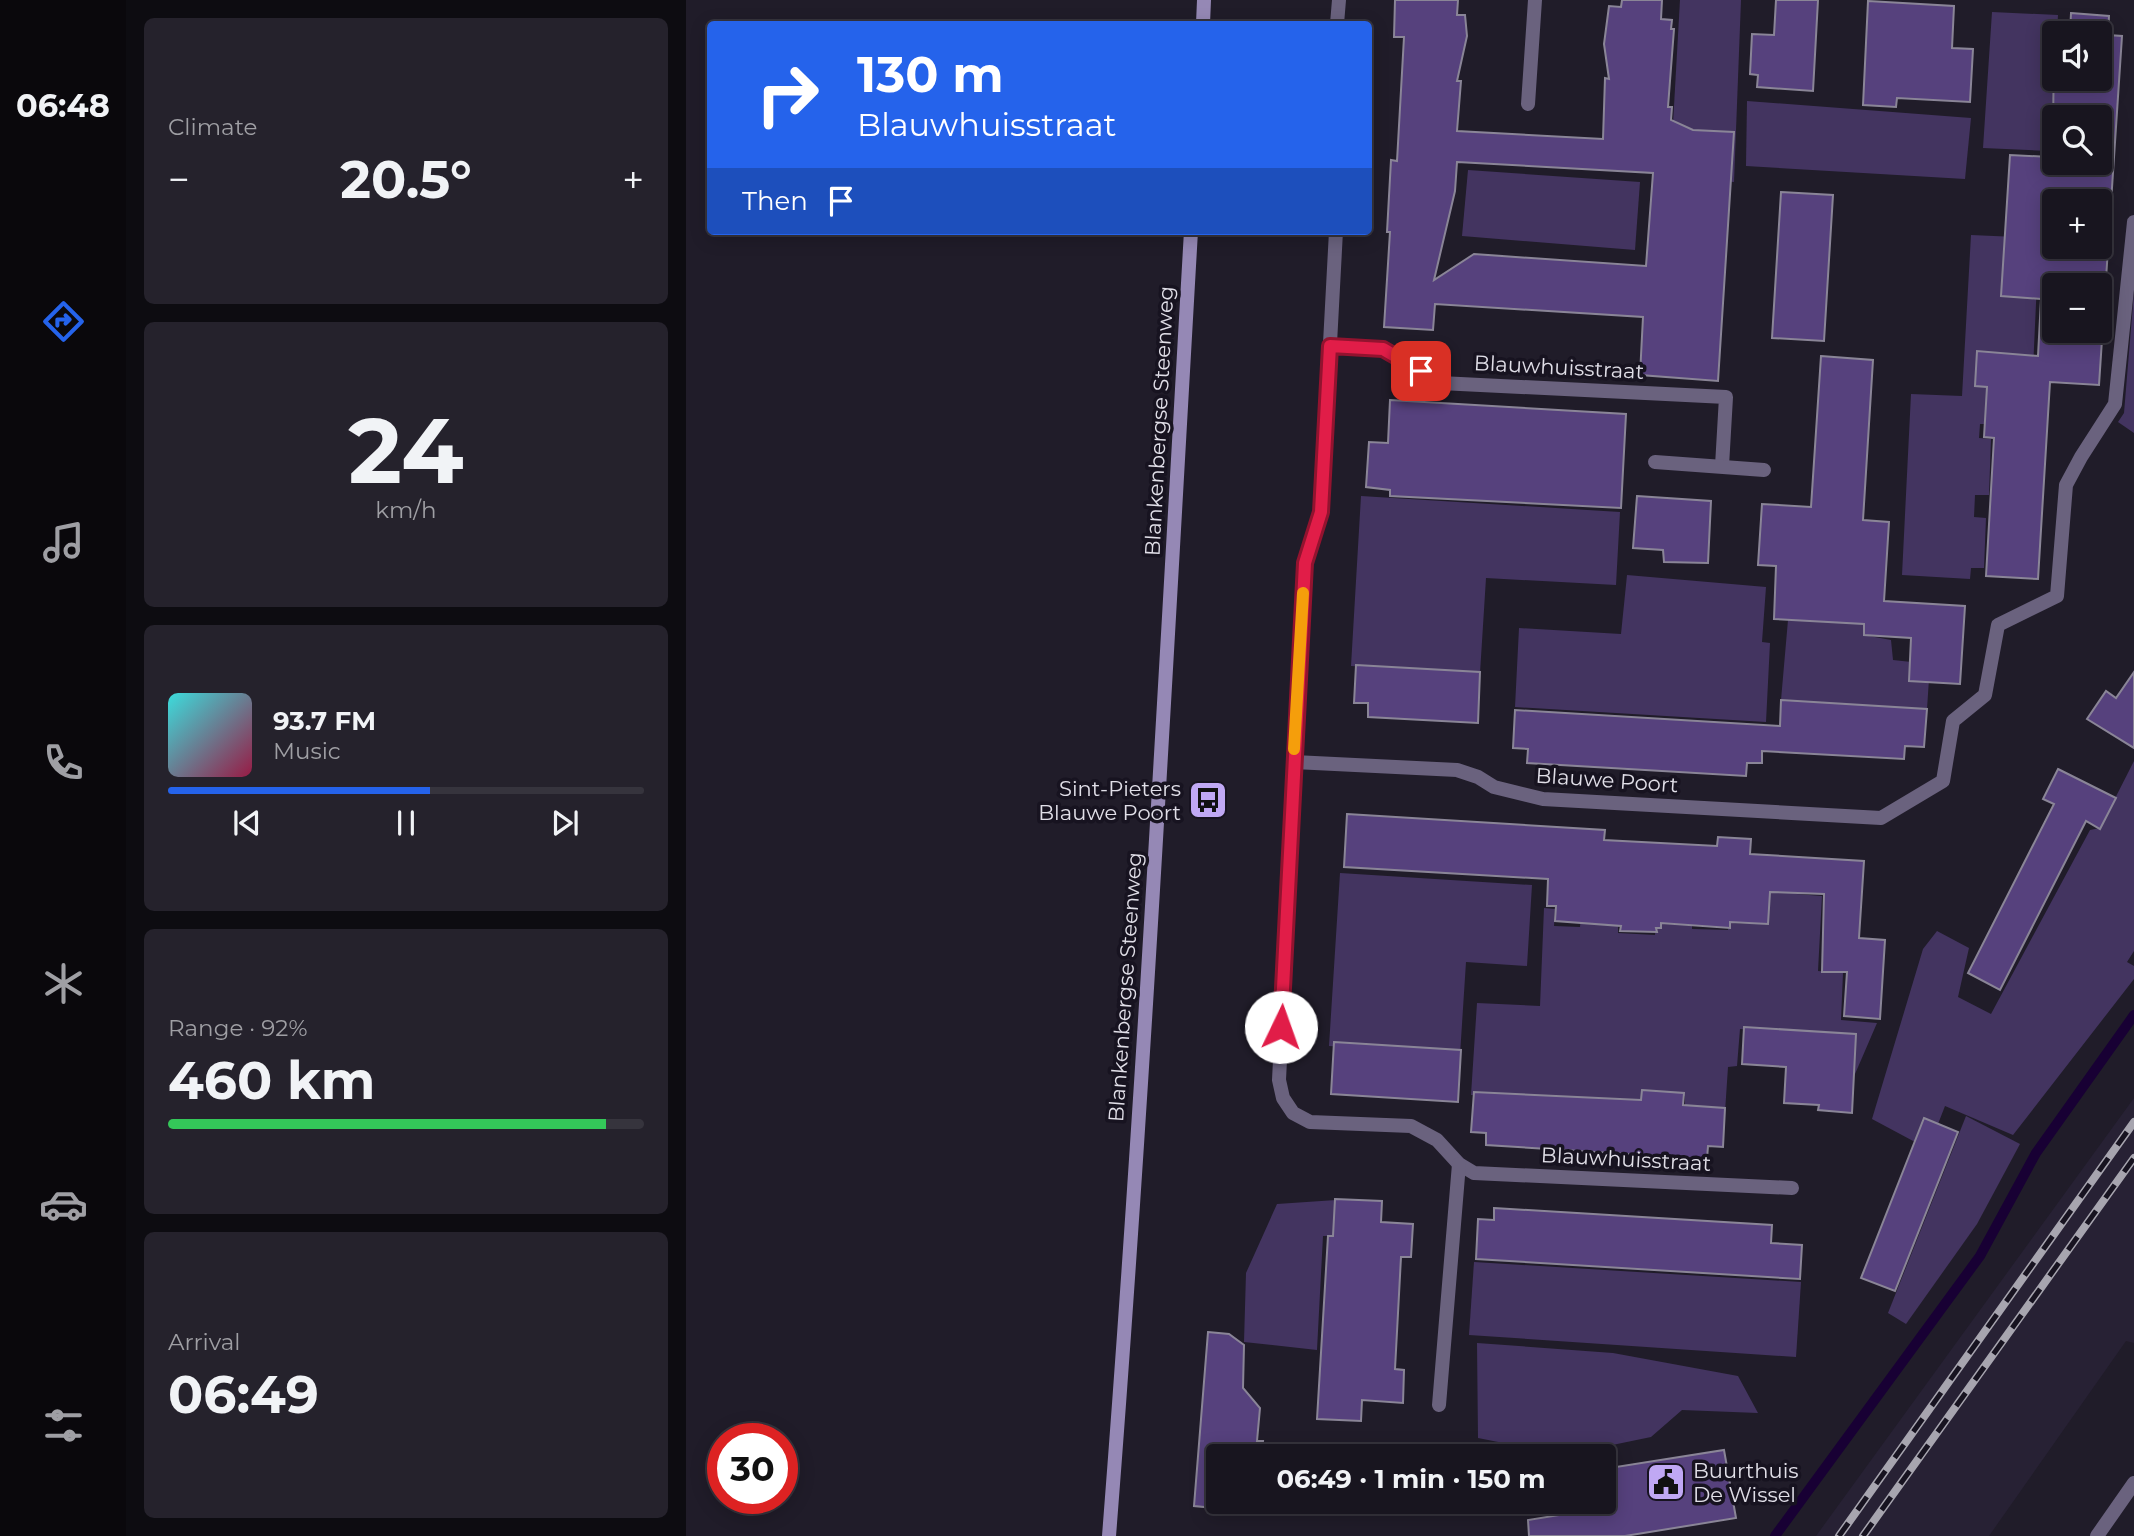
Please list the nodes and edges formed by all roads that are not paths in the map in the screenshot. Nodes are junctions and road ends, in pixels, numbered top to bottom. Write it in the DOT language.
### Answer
graph roads {
  1 [pos="1204,0"];
  2 [pos="1339,0"];
  3 [pos="1535,0"];
  4 [pos="1203,21"];
  5 [pos="1337,21"];
  6 [pos="1528,104"];
  7 [pos="2134,222"];
  8 [pos="1191,235"];
  9 [pos="1335,235"];
  10 [pos="1330,346"];
  11 [pos="1655,462"];
  12 [pos="1722,466"];
  13 [pos="1764,470"];
  14 [pos="1294,762"];
  15 [pos="1459,1164"];
  16 [pos="1792,1188"];
  17 [pos="1438,1405"];
  18 [pos="2134,1483"];
  19 [pos="1109,1536"];
  20 [pos="2097,1536"];
  1 -- 4 [label="main road"];
  2 -- 5 [label="street"];
  3 -- 6 [label="street"];
  7 -- 14 [label="street, Blauwe Poort"];
  8 -- 19 [label="main road, Blankenbergse Steenweg"];
  9 -- 10 [label="street, Blauwhuisstraat"];
  10 -- 12 [label="street, Blauwhuisstraat"];
  10 -- 14 [label="street, Blauwhuisstraat"];
  11 -- 12 [label="street"];
  12 -- 13 [label="street"];
  14 -- 15 [label="street, Blauwhuisstraat"];
  15 -- 16 [label="street, Blauwhuisstraat"];
  15 -- 17 [label="street"];
  18 -- 20 [label="street"];
}
